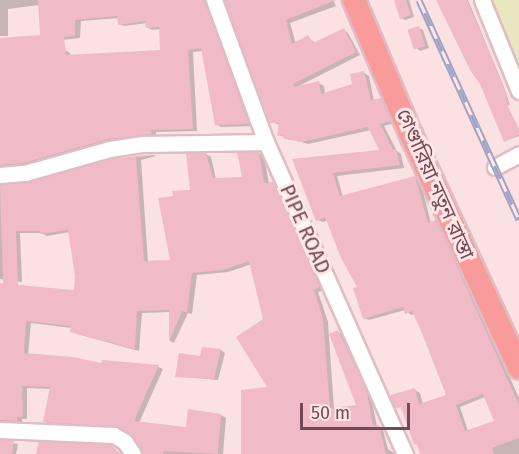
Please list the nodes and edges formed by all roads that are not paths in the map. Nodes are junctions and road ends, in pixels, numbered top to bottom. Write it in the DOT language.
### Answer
graph roads {
  1 [pos="214,0"];
  2 [pos="354,0"];
  3 [pos="482,0"];
  4 [pos="519,91"];
  5 [pos="266,142"];
  6 [pos="519,154"];
  7 [pos="495,167"];
  8 [pos="0,175"];
  9 [pos="519,367"];
  10 [pos="0,430"];
  11 [pos="133,453"];
  12 [pos="405,454"];
  1 -- 5 [label="street, PIPE ROAD"];
  2 -- 9 [label="main road, গেণ্ডারিয়া নতুন রাস্তা"];
  3 -- 4 [label="street"];
  5 -- 8 [label="street"];
  5 -- 12 [label="street, PIPE ROAD"];
  6 -- 7 [label="street"];
  10 -- 11 [label="street"];
}
